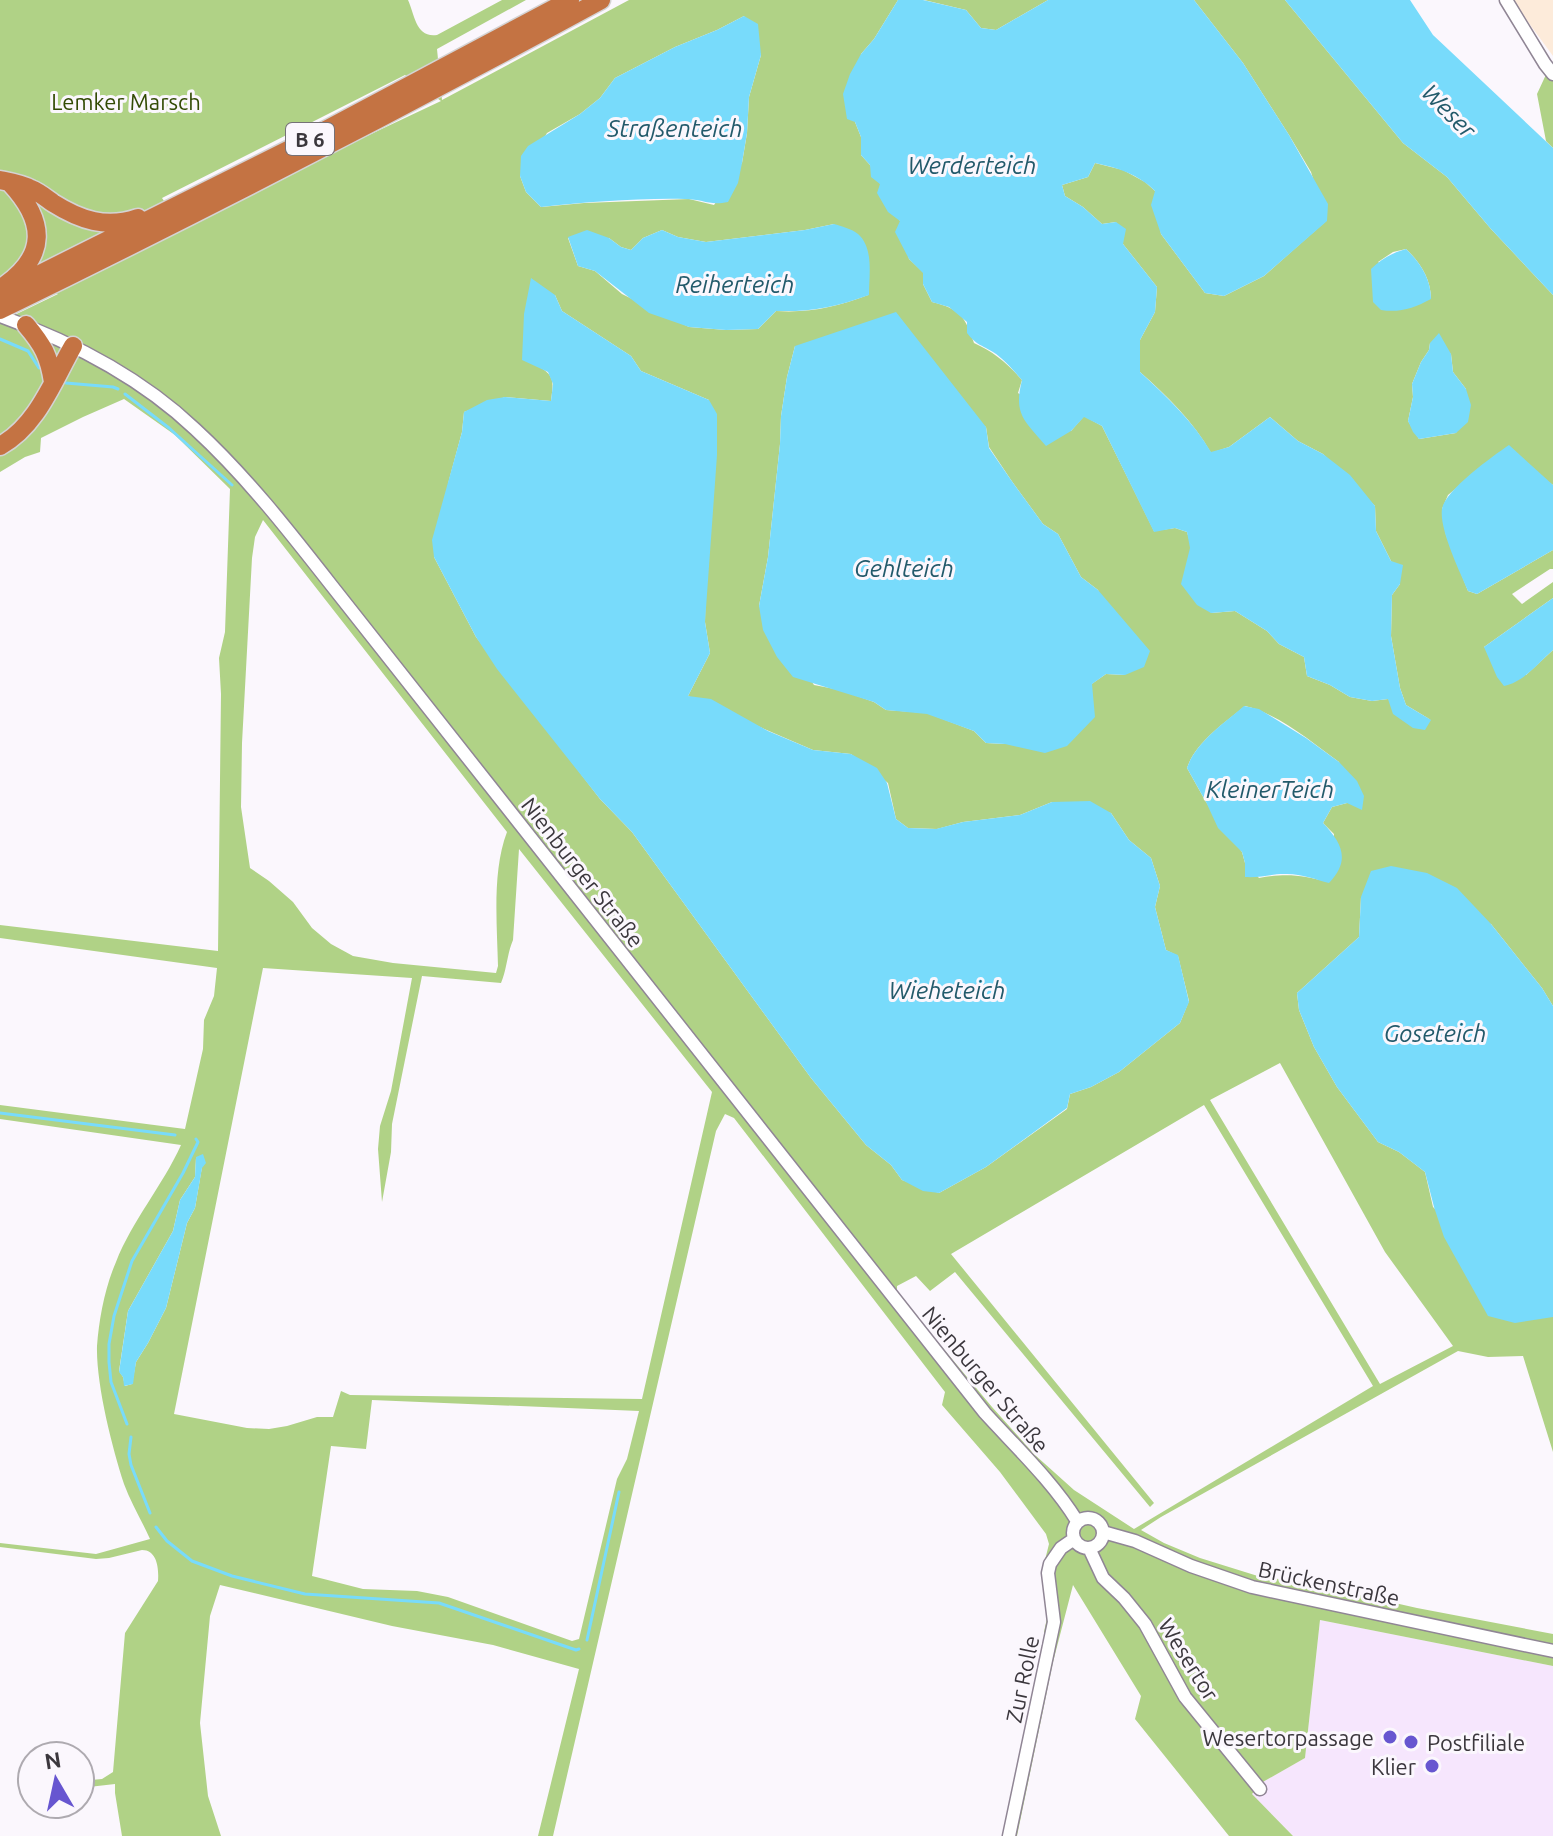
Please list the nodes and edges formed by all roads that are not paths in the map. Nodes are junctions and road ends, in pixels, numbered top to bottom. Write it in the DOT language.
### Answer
graph roads {
  1 [pos="570,0"];
  2 [pos="601,0"];
  3 [pos="1506,0"];
  4 [pos="1553,74"];
  5 [pos="436,80"];
  6 [pos="5,181"];
  7 [pos="160,219"];
  8 [pos="9,287"];
  9 [pos="0,313"];
  10 [pos="26,325"];
  11 [pos="73,346"];
  12 [pos="53,382"];
  13 [pos="0,446"];
  14 [pos="1077,1521"];
  15 [pos="1103,1532"];
  16 [pos="1074,1539"];
  17 [pos="1089,1548"];
  18 [pos="1553,1651"];
  19 [pos="1260,1789"];
  20 [pos="1009,1836"];
  1 -- 5 [label="highway, B 6"];
  2 -- 5 [label="highway, B 6"];
  3 -- 4 [label="street"];
  5 -- 7 [label="highway, B 6"];
  5 -- 7 [label="highway, B 6"];
  6 -- 7 [label="highway"];
  6 -- 8 [label="highway"];
  7 -- 8 [label="highway, B 6"];
  7 -- 9 [label="highway, B 6"];
  9 -- 10 [label="street, Nienburger Straße"];
  10 -- 11 [label="street, Nienburger Straße"];
  10 -- 12 [label="highway"];
  11 -- 12 [label="highway"];
  11 -- 14 [label="street, Nienburger Straße"];
  12 -- 13 [label="highway"];
  14 -- 15 [label="street"];
  14 -- 16 [label="street"];
  15 -- 17 [label="street"];
  15 -- 18 [label="street, Brückenstraße"];
  16 -- 17 [label="street"];
  16 -- 20 [label="street, Zur Rolle"];
  17 -- 19 [label="street, Wesertor"];
}
